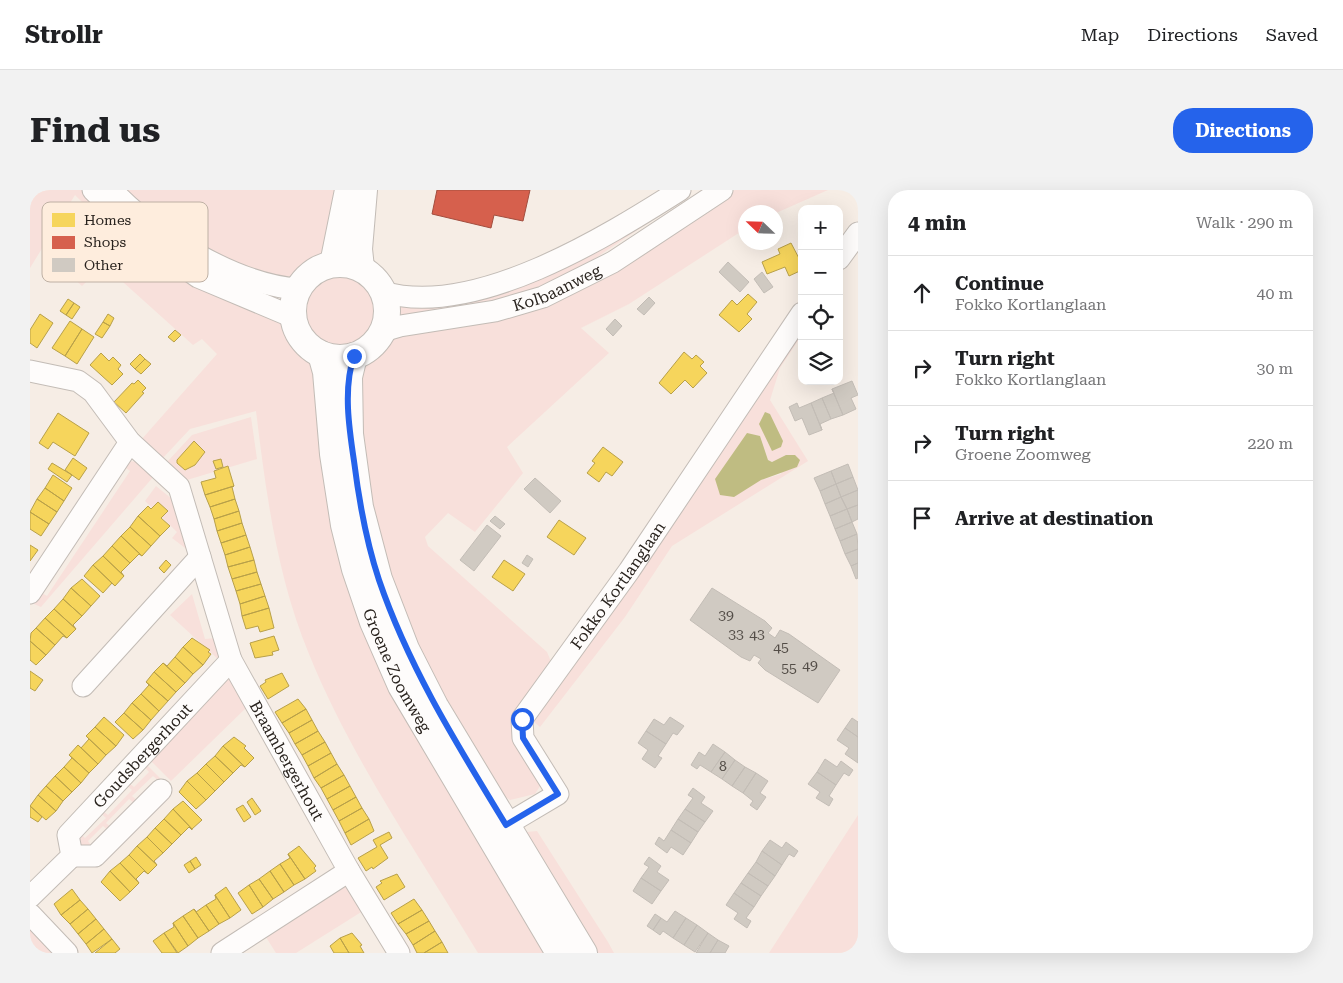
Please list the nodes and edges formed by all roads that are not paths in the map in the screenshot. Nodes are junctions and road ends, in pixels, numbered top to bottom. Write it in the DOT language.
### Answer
graph roads {
  1 [pos="93,190"];
  2 [pos="112,190"];
  3 [pos="348,190"];
  4 [pos="364,190"];
  5 [pos="680,190"];
  6 [pos="713,192"];
  7 [pos="105,202"];
  8 [pos="126,202"];
  9 [pos="858,233"];
  10 [pos="843,254"];
  11 [pos="208,260"];
  12 [pos="333,264"];
  13 [pos="361,268"];
  14 [pos="208,281"];
  15 [pos="298,289"];
  16 [pos="383,292"];
  17 [pos="293,317"];
  18 [pos="798,319"];
  19 [pos="383,331"];
  20 [pos="321,354"];
  21 [pos="354,356"];
  22 [pos="30,371"];
  23 [pos="130,442"];
  24 [pos="200,557"];
  25 [pos="30,593"];
  26 [pos="231,660"];
  27 [pos="83,686"];
  28 [pos="161,790"];
  29 [pos="497,830"];
  30 [pos="72,856"];
  31 [pos="350,871"];
  32 [pos="30,897"];
  33 [pos="30,914"];
  34 [pos="67,953"];
  35 [pos="222,953"];
  36 [pos="399,953"];
  37 [pos="559,953"];
  38 [pos="584,953"];
  1 -- 7 [label="street"];
  2 -- 8 [label="street"];
  3 -- 12 [label="main road"];
  4 -- 13 [label="main road"];
  5 -- 16 [label="street, Kolbaanweg"];
  6 -- 19 [label="street, Kolbaanweg"];
  9 -- 10 [label="street"];
  11 -- 15 [label="street"];
  12 -- 13 [label="main road"];
  12 -- 15 [label="main road"];
  13 -- 16 [label="main road"];
  14 -- 17 [label="street"];
  15 -- 17 [label="main road"];
  16 -- 19 [label="main road"];
  17 -- 20 [label="main road"];
  18 -- 29 [label="street, Fokko Kortlanglaan"];
  19 -- 21 [label="main road"];
  20 -- 21 [label="main road"];
  20 -- 29 [label="main road, Groene Zoomweg"];
  21 -- 29 [label="main road, Groene Zoomweg"];
  22 -- 23 [label="street, Braambergerhout"];
  23 -- 24 [label="street, Braambergerhout"];
  23 -- 25 [label="street"];
  24 -- 26 [label="street, Braambergerhout"];
  24 -- 27 [label="street"];
  26 -- 30 [label="street, Goudsbergerhout"];
  26 -- 31 [label="street, Braambergerhout"];
  28 -- 30 [label="street"];
  29 -- 37 [label="main road, Groene Zoomweg"];
  29 -- 38 [label="main road, Groene Zoomweg"];
  30 -- 32 [label="street"];
  31 -- 35 [label="street"];
  31 -- 36 [label="street, Braambergerhout"];
  33 -- 34 [label="street"];
}
